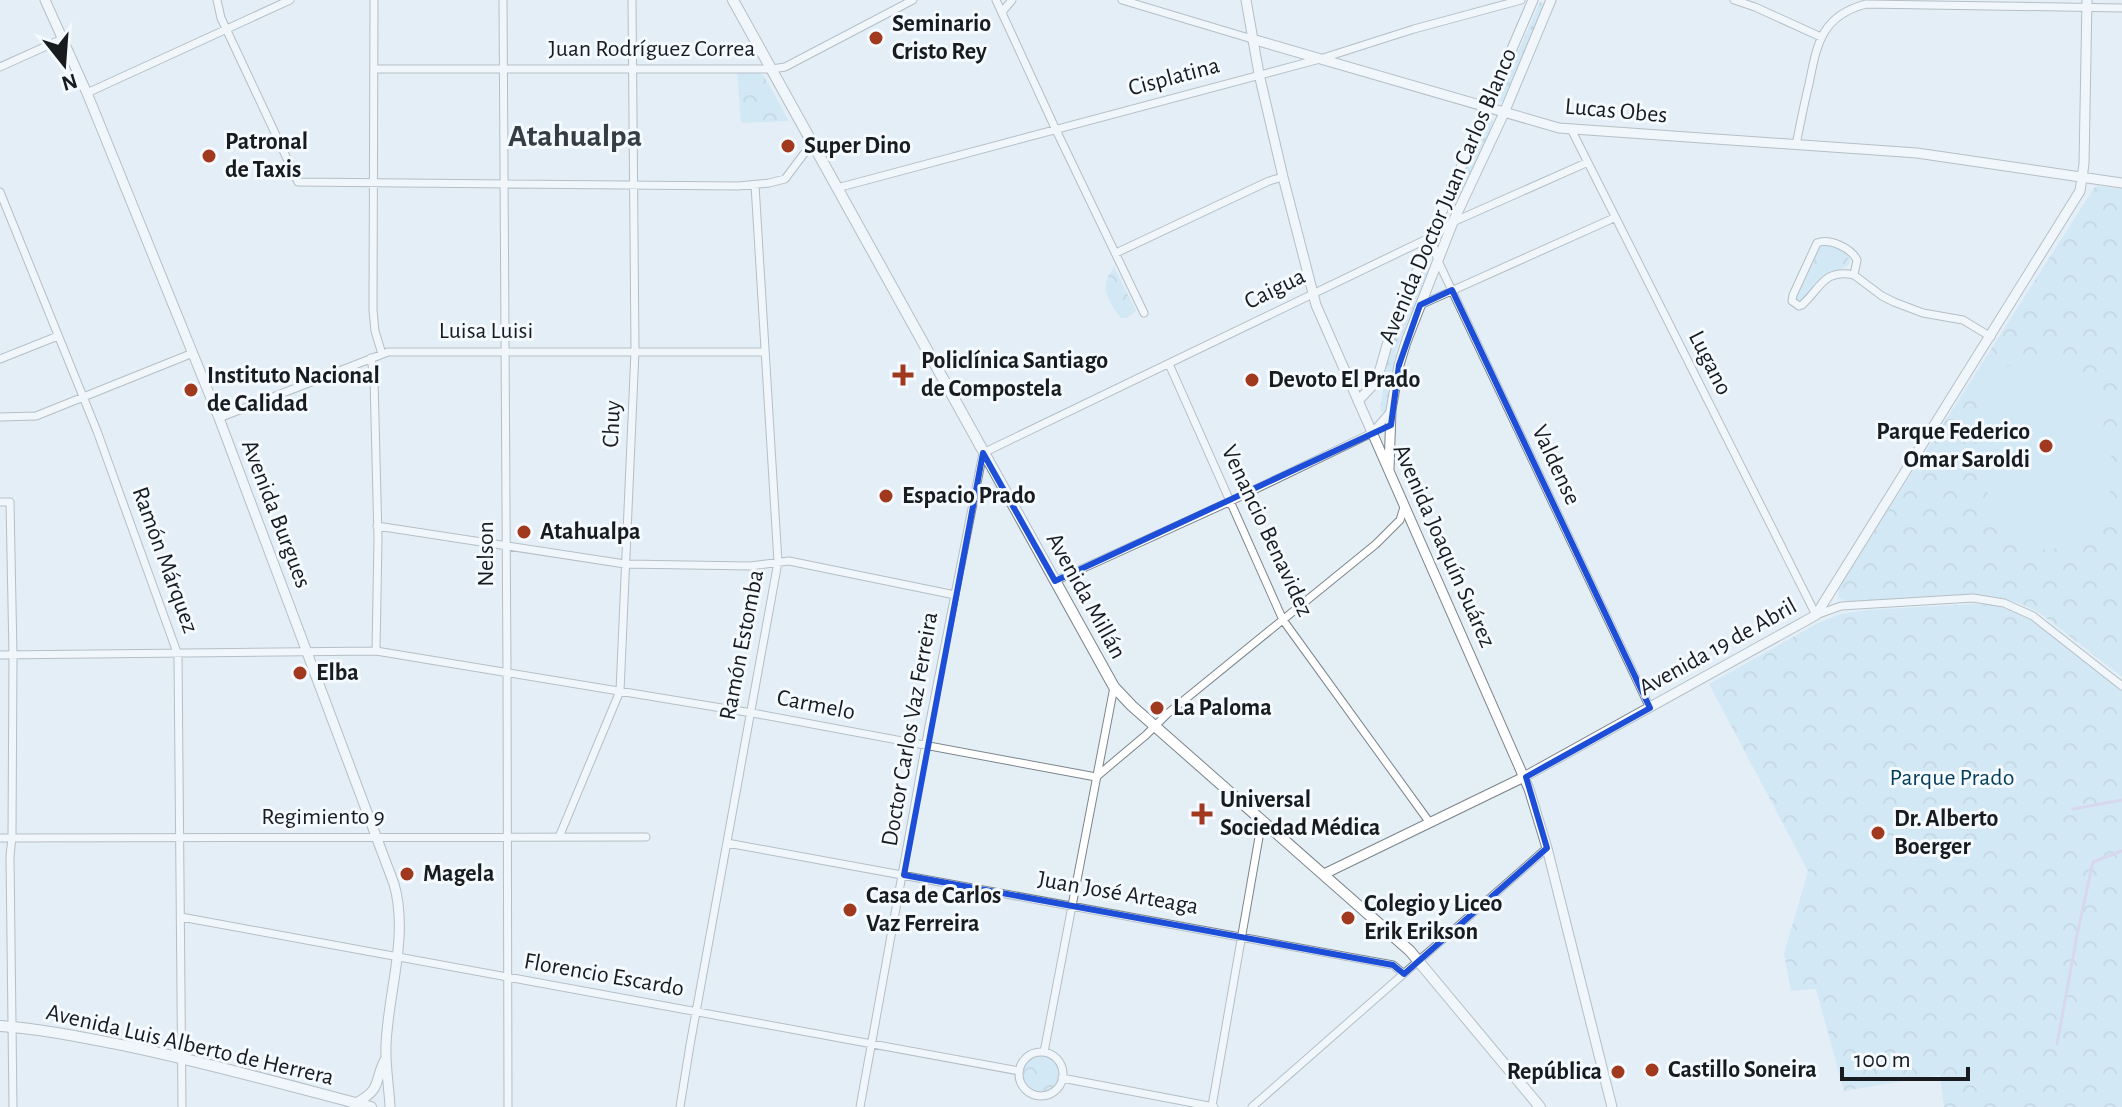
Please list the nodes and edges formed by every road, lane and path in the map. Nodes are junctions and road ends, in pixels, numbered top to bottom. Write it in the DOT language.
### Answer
graph roads {
  1 [pos="45,0"];
  2 [pos="217,0"];
  3 [pos="290,0"];
  4 [pos="374,0"];
  5 [pos="503,0"];
  6 [pos="632,0"];
  7 [pos="733,0"];
  8 [pos="913,0"];
  9 [pos="996,0"];
  10 [pos="1012,0"];
  11 [pos="1122,0"];
  12 [pos="1246,0"];
  13 [pos="1521,0"];
  14 [pos="1533,0"];
  15 [pos="1551,0"];
  16 [pos="1734,0"];
  17 [pos="1844,0"];
  18 [pos="1929,2"];
  19 [pos="2087,4"];
  20 [pos="2122,8"];
  21 [pos="1848,11"];
  22 [pos="1002,12"];
  23 [pos="226,28"];
  24 [pos="1821,37"];
  25 [pos="62,39"];
  26 [pos="1252,39"];
  27 [pos="1320,59"];
  28 [pos="0,67"];
  29 [pos="503,68"];
  30 [pos="632,68"];
  31 [pos="374,69"];
  32 [pos="772,69"];
  33 [pos="1259,74"];
  34 [pos="87,93"];
  35 [pos="1487,108"];
  36 [pos="1504,113"];
  37 [pos="1571,129"];
  38 [pos="1056,130"];
  39 [pos="812,143"];
  40 [pos="1796,145"];
  41 [pos="1586,163"];
  42 [pos="1283,177"];
  43 [pos="2083,178"];
  44 [pos="374,183"];
  45 [pos="2122,183"];
  46 [pos="504,184"];
  47 [pos="634,185"];
  48 [pos="755,185"];
  49 [pos="837,188"];
  50 [pos="0,192"];
  51 [pos="1614,218"];
  52 [pos="1453,222"];
  53 [pos="1431,237"];
  54 [pos="1116,253"];
  55 [pos="1438,261"];
  56 [pos="1854,275"];
  57 [pos="1452,290"];
  58 [pos="1312,293"];
  59 [pos="1420,305"];
  60 [pos="1144,313"];
  61 [pos="58,336"];
  62 [pos="1991,337"];
  63 [pos="505,351"];
  64 [pos="635,351"];
  65 [pos="765,352"];
  66 [pos="193,353"];
  67 [pos="382,354"];
  68 [pos="371,358"];
  69 [pos="0,359"];
  70 [pos="1169,364"];
  71 [pos="83,397"];
  72 [pos="1358,401"];
  73 [pos="1391,410"];
  74 [pos="0,417"];
  75 [pos="219,418"];
  76 [pos="1372,433"];
  77 [pos="983,453"];
  78 [pos="1389,472"];
  79 [pos="1231,501"];
  80 [pos="0,502"];
  81 [pos="1404,507"];
  82 [pos="377,526"];
  83 [pos="506,545"];
  84 [pos="778,562"];
  85 [pos="625,564"];
  86 [pos="1055,581"];
  87 [pos="955,595"];
  88 [pos="1816,615"];
  89 [pos="1283,620"];
  90 [pos="376,651"];
  91 [pos="307,652"];
  92 [pos="0,655"];
  93 [pos="13,655"];
  94 [pos="178,655"];
  95 [pos="507,672"];
  96 [pos="2122,686"];
  97 [pos="1114,687"];
  98 [pos="620,691"];
  99 [pos="1650,708"];
  100 [pos="750,713"];
  101 [pos="1155,726"];
  102 [pos="926,745"];
  103 [pos="1096,777"];
  104 [pos="1524,777"];
  105 [pos="1262,820"];
  106 [pos="1430,823"];
  107 [pos="12,837"];
  108 [pos="376,837"];
  109 [pos="508,837"];
  110 [pos="559,837"];
  111 [pos="646,837"];
  112 [pos="0,838"];
  113 [pos="180,838"];
  114 [pos="727,843"];
  115 [pos="1547,848"];
  116 [pos="1324,874"];
  117 [pos="904,875"];
  118 [pos="1073,905"];
  119 [pos="181,917"];
  120 [pos="1242,937"];
  121 [pos="396,957"];
  122 [pos="1419,961"];
  123 [pos="1404,974"];
  124 [pos="509,978"];
  125 [pos="696,1012"];
  126 [pos="0,1026"];
  127 [pos="12,1027"];
  128 [pos="872,1044"];
  129 [pos="1044,1052"];
  130 [pos="182,1058"];
  131 [pos="386,1058"];
  132 [pos="1019,1071"];
  133 [pos="1062,1078"];
  134 [pos="1036,1095"];
  135 [pos="356,1103"];
  136 [pos="13,1107"];
  137 [pos="182,1107"];
  138 [pos="371,1107"];
  139 [pos="390,1107"];
  140 [pos="508,1107"];
  141 [pos="680,1107"];
  142 [pos="860,1107"];
  143 [pos="1034,1107"];
  144 [pos="1214,1107"];
  145 [pos="1252,1107"];
  146 [pos="1540,1107"];
  147 [pos="1612,1107"];
  1 -- 25 [label="street, Avenida Burgues"];
  2 -- 23 [label="street"];
  3 -- 23 [label="street"];
  4 -- 31 [label="street"];
  5 -- 29 [label="street, Nelson"];
  6 -- 30 [label="street, Chuy"];
  7 -- 32 [label="main road, Avenida Millán"];
  8 -- 32 [label="street, Juan Rodríguez Correa"];
  9 -- 22 [label="street"];
  10 -- 22 [label="street"];
  11 -- 26 [label="street, Lucas Obes"];
  12 -- 26 [label="street, Avenida Joaquín Suárez"];
  13 -- 27 [label="street, Cisplatina"];
  14 -- 35 [label="street, Avenida Doctor Juan Carlos Blanco"];
  15 -- 36 [label="street, Avenida Doctor Juan Carlos Blanco"];
  16 -- 24 [label="street"];
  17 -- 21 [label="street"];
  18 -- 19 [label="street"];
  18 -- 21 [label="street"];
  19 -- 20 [label="street"];
  19 -- 43 [label="street, Avenida 19 de Abril"];
  21 -- 24 [label="street"];
  22 -- 38 [label="street"];
  23 -- 34 [label="street"];
  23 -- 44 [label="street"];
  24 -- 40 [label="street"];
  25 -- 28 [label="street"];
  25 -- 34 [label="street, Avenida Burgues"];
  26 -- 27 [label="street, Lucas Obes"];
  26 -- 33 [label="street, Avenida Joaquín Suárez"];
  27 -- 33 [label="street, Cisplatina"];
  27 -- 35 [label="street, Lucas Obes"];
  29 -- 30 [label="street, Juan Rodríguez Correa"];
  29 -- 31 [label="street, Juan Rodríguez Correa"];
  29 -- 46 [label="street, Nelson"];
  30 -- 32 [label="street, Juan Rodríguez Correa"];
  30 -- 47 [label="street, Chuy"];
  31 -- 44 [label="street"];
  32 -- 39 [label="main road, Avenida Millán"];
  33 -- 38 [label="street, Cisplatina"];
  33 -- 42 [label="street, Avenida Joaquín Suárez"];
  34 -- 66 [label="street, Avenida Burgues"];
  35 -- 36 [label="street, Lucas Obes"];
  35 -- 53 [label="street, Avenida Doctor Juan Carlos Blanco"];
  36 -- 37 [label="street, Lucas Obes"];
  36 -- 52 [label="street, Avenida Doctor Juan Carlos Blanco"];
  37 -- 40 [label="street, Lucas Obes"];
  37 -- 41 [label="street, Lugano"];
  38 -- 49 [label="street, Cisplatina"];
  38 -- 54 [label="street"];
  39 -- 48 [label="street"];
  39 -- 49 [label="main road, Avenida Millán"];
  40 -- 43 [label="street, Lucas Obes"];
  41 -- 51 [label="street, Lugano"];
  41 -- 52 [label="street, Caigua"];
  42 -- 54 [label="street"];
  42 -- 58 [label="street, Avenida Joaquín Suárez"];
  43 -- 45 [label="street, Lucas Obes"];
  43 -- 62 [label="street, Avenida 19 de Abril"];
  44 -- 46 [label="street"];
  44 -- 67 [label="street"];
  46 -- 47 [label="street"];
  46 -- 63 [label="street, Nelson"];
  47 -- 48 [label="street"];
  47 -- 64 [label="street, Chuy"];
  48 -- 65 [label="street, Ramón Estomba"];
  49 -- 77 [label="main road, Avenida Millán"];
  50 -- 61 [label="street, Ramón Márquez"];
  51 -- 57 [label="street"];
  51 -- 88 [label="street, Lugano"];
  52 -- 53 [label="street, Caigua"];
  52 -- 55 [label="street, Avenida Doctor Juan Carlos Blanco"];
  53 -- 55 [label="street, Valdense"];
  53 -- 58 [label="street, Caigua"];
  53 -- 72 [label="street, Avenida Doctor Juan Carlos Blanco"];
  54 -- 60 [label="street"];
  55 -- 57 [label="street, Valdense"];
  55 -- 59 [label="street, Avenida Doctor Juan Carlos Blanco"];
  56 -- 56 [label="street"];
  56 -- 62 [label="street"];
  57 -- 59 [label="street"];
  57 -- 99 [label="street, Valdense"];
  58 -- 70 [label="street, Caigua"];
  58 -- 72 [label="street, Avenida Joaquín Suárez"];
  59 -- 73 [label="street, Avenida Doctor Juan Carlos Blanco"];
  61 -- 69 [label="street"];
  61 -- 71 [label="street, Ramón Márquez"];
  62 -- 88 [label="street, Avenida 19 de Abril"];
  63 -- 64 [label="street, Luisa Luisi"];
  63 -- 67 [label="street, Luisa Luisi"];
  63 -- 83 [label="street, Nelson"];
  64 -- 65 [label="street, Luisa Luisi"];
  64 -- 85 [label="street, Chuy"];
  65 -- 84 [label="street, Ramón Estomba"];
  66 -- 71 [label="street"];
  66 -- 75 [label="street, Avenida Burgues"];
  67 -- 68 [label="street, Luisa Luisi"];
  68 -- 75 [label="street, Luisa Luisi"];
  68 -- 82 [label="street"];
  70 -- 77 [label="street, Caigua"];
  70 -- 79 [label="street, Venancio Benavidez"];
  71 -- 74 [label="street"];
  71 -- 94 [label="street, Ramón Márquez"];
  72 -- 76 [label="street, Avenida Joaquín Suárez"];
  73 -- 76 [label="street, Avenida Doctor Juan Carlos Blanco"];
  73 -- 78 [label="street, Avenida Doctor Juan Carlos Blanco"];
  75 -- 91 [label="street, Avenida Burgues"];
  76 -- 78 [label="street, Avenida Joaquín Suárez"];
  76 -- 79 [label="street"];
  77 -- 86 [label="main road, Avenida Millán"];
  77 -- 87 [label="street, Doctor Carlos Vaz Ferreira"];
  78 -- 81 [label="street, Avenida Joaquín Suárez"];
  79 -- 86 [label="street"];
  79 -- 89 [label="street, Venancio Benavidez"];
  80 -- 93 [label="street"];
  81 -- 89 [label="street"];
  81 -- 104 [label="street, Avenida Joaquín Suárez"];
  82 -- 83 [label="street"];
  82 -- 90 [label="street"];
  83 -- 85 [label="street"];
  83 -- 95 [label="street, Nelson"];
  84 -- 85 [label="street"];
  84 -- 87 [label="street"];
  84 -- 100 [label="street, Ramón Estomba"];
  85 -- 98 [label="street, Chuy"];
  86 -- 97 [label="main road, Avenida Millán"];
  87 -- 102 [label="street, Doctor Carlos Vaz Ferreira"];
  88 -- 96 [label="street"];
  88 -- 99 [label="street, Avenida 19 de Abril"];
  89 -- 101 [label="street"];
  89 -- 106 [label="street, Venancio Benavidez"];
  90 -- 91 [label="street, Carmelo"];
  90 -- 95 [label="street, Carmelo"];
  91 -- 94 [label="street, Carmelo"];
  91 -- 108 [label="street, Avenida Burgues"];
  92 -- 93 [label="street, Carmelo"];
  93 -- 94 [label="street, Carmelo"];
  93 -- 107 [label="street"];
  94 -- 113 [label="street, Ramón Márquez"];
  95 -- 98 [label="street, Carmelo"];
  95 -- 109 [label="street, Nelson"];
  97 -- 101 [label="main road, Avenida Millán"];
  97 -- 103 [label="street"];
  98 -- 100 [label="street, Carmelo"];
  98 -- 110 [label="street, Chuy"];
  99 -- 104 [label="street, Avenida 19 de Abril"];
  100 -- 102 [label="street, Carmelo"];
  100 -- 114 [label="street, Ramón Estomba"];
  101 -- 103 [label="street"];
  101 -- 105 [label="main road, Avenida Millán"];
  102 -- 103 [label="street, Carmelo"];
  102 -- 117 [label="street, Doctor Carlos Vaz Ferreira"];
  103 -- 118 [label="street"];
  104 -- 106 [label="street, Avenida 19 de Abril"];
  104 -- 115 [label="street, Avenida Joaquín Suárez"];
  105 -- 116 [label="main road, Avenida Millán"];
  105 -- 120 [label="street"];
  106 -- 116 [label="street, Avenida 19 de Abril"];
  107 -- 112 [label="street, Regimiento 9"];
  107 -- 113 [label="street, Regimiento 9"];
  107 -- 127 [label="street"];
  108 -- 109 [label="street, Regimiento 9"];
  108 -- 113 [label="street, Regimiento 9"];
  108 -- 121 [label="street, Avenida Burgues"];
  109 -- 110 [label="street, Regimiento 9"];
  109 -- 124 [label="street, Nelson"];
  110 -- 111 [label="street, Regimiento 9"];
  113 -- 119 [label="street, Ramón Márquez"];
  114 -- 117 [label="street, Juan José Arteaga"];
  114 -- 125 [label="street, Ramón Estomba"];
  115 -- 122 [label="street"];
  115 -- 147 [label="street, Avenida Joaquín Suárez"];
  116 -- 122 [label="main road, Avenida Millán"];
  117 -- 118 [label="street, Juan José Arteaga"];
  117 -- 128 [label="street, Doctor Carlos Vaz Ferreira"];
  118 -- 120 [label="street, Juan José Arteaga"];
  118 -- 129 [label="street"];
  119 -- 121 [label="street, Florencio Escardo"];
  119 -- 130 [label="street, Ramón Márquez"];
  120 -- 123 [label="street, Juan José Arteaga"];
  120 -- 144 [label="street"];
  121 -- 124 [label="street, Florencio Escardo"];
  121 -- 131 [label="street, Avenida Burgues"];
  122 -- 123 [label="street"];
  122 -- 146 [label="main road, Avenida Millán"];
  123 -- 145 [label="street"];
  124 -- 125 [label="street, Florencio Escardo"];
  124 -- 140 [label="street, Nelson"];
  125 -- 128 [label="street, Florencio Escardo"];
  125 -- 141 [label="street, Ramón Estomba"];
  126 -- 127 [label="main road, Avenida Luis Alberto de Herrera"];
  127 -- 130 [label="main road, Avenida Luis Alberto de Herrera"];
  127 -- 136 [label="street"];
  128 -- 132 [label="street, Florencio Escardo"];
  128 -- 142 [label="street, Doctor Carlos Vaz Ferreira"];
  129 -- 132 [label="street"];
  129 -- 133 [label="street"];
  130 -- 135 [label="main road, Avenida Luis Alberto de Herrera"];
  130 -- 137 [label="street, Ramón Márquez"];
  131 -- 135 [label="street, Avenida Burgues"];
  131 -- 139 [label="street, Avenida Burgues"];
  132 -- 134 [label="street"];
  133 -- 134 [label="street"];
  133 -- 144 [label="street"];
  134 -- 143 [label="street"];
  135 -- 138 [label="main road, Avenida Luis Alberto de Herrera"];
}
